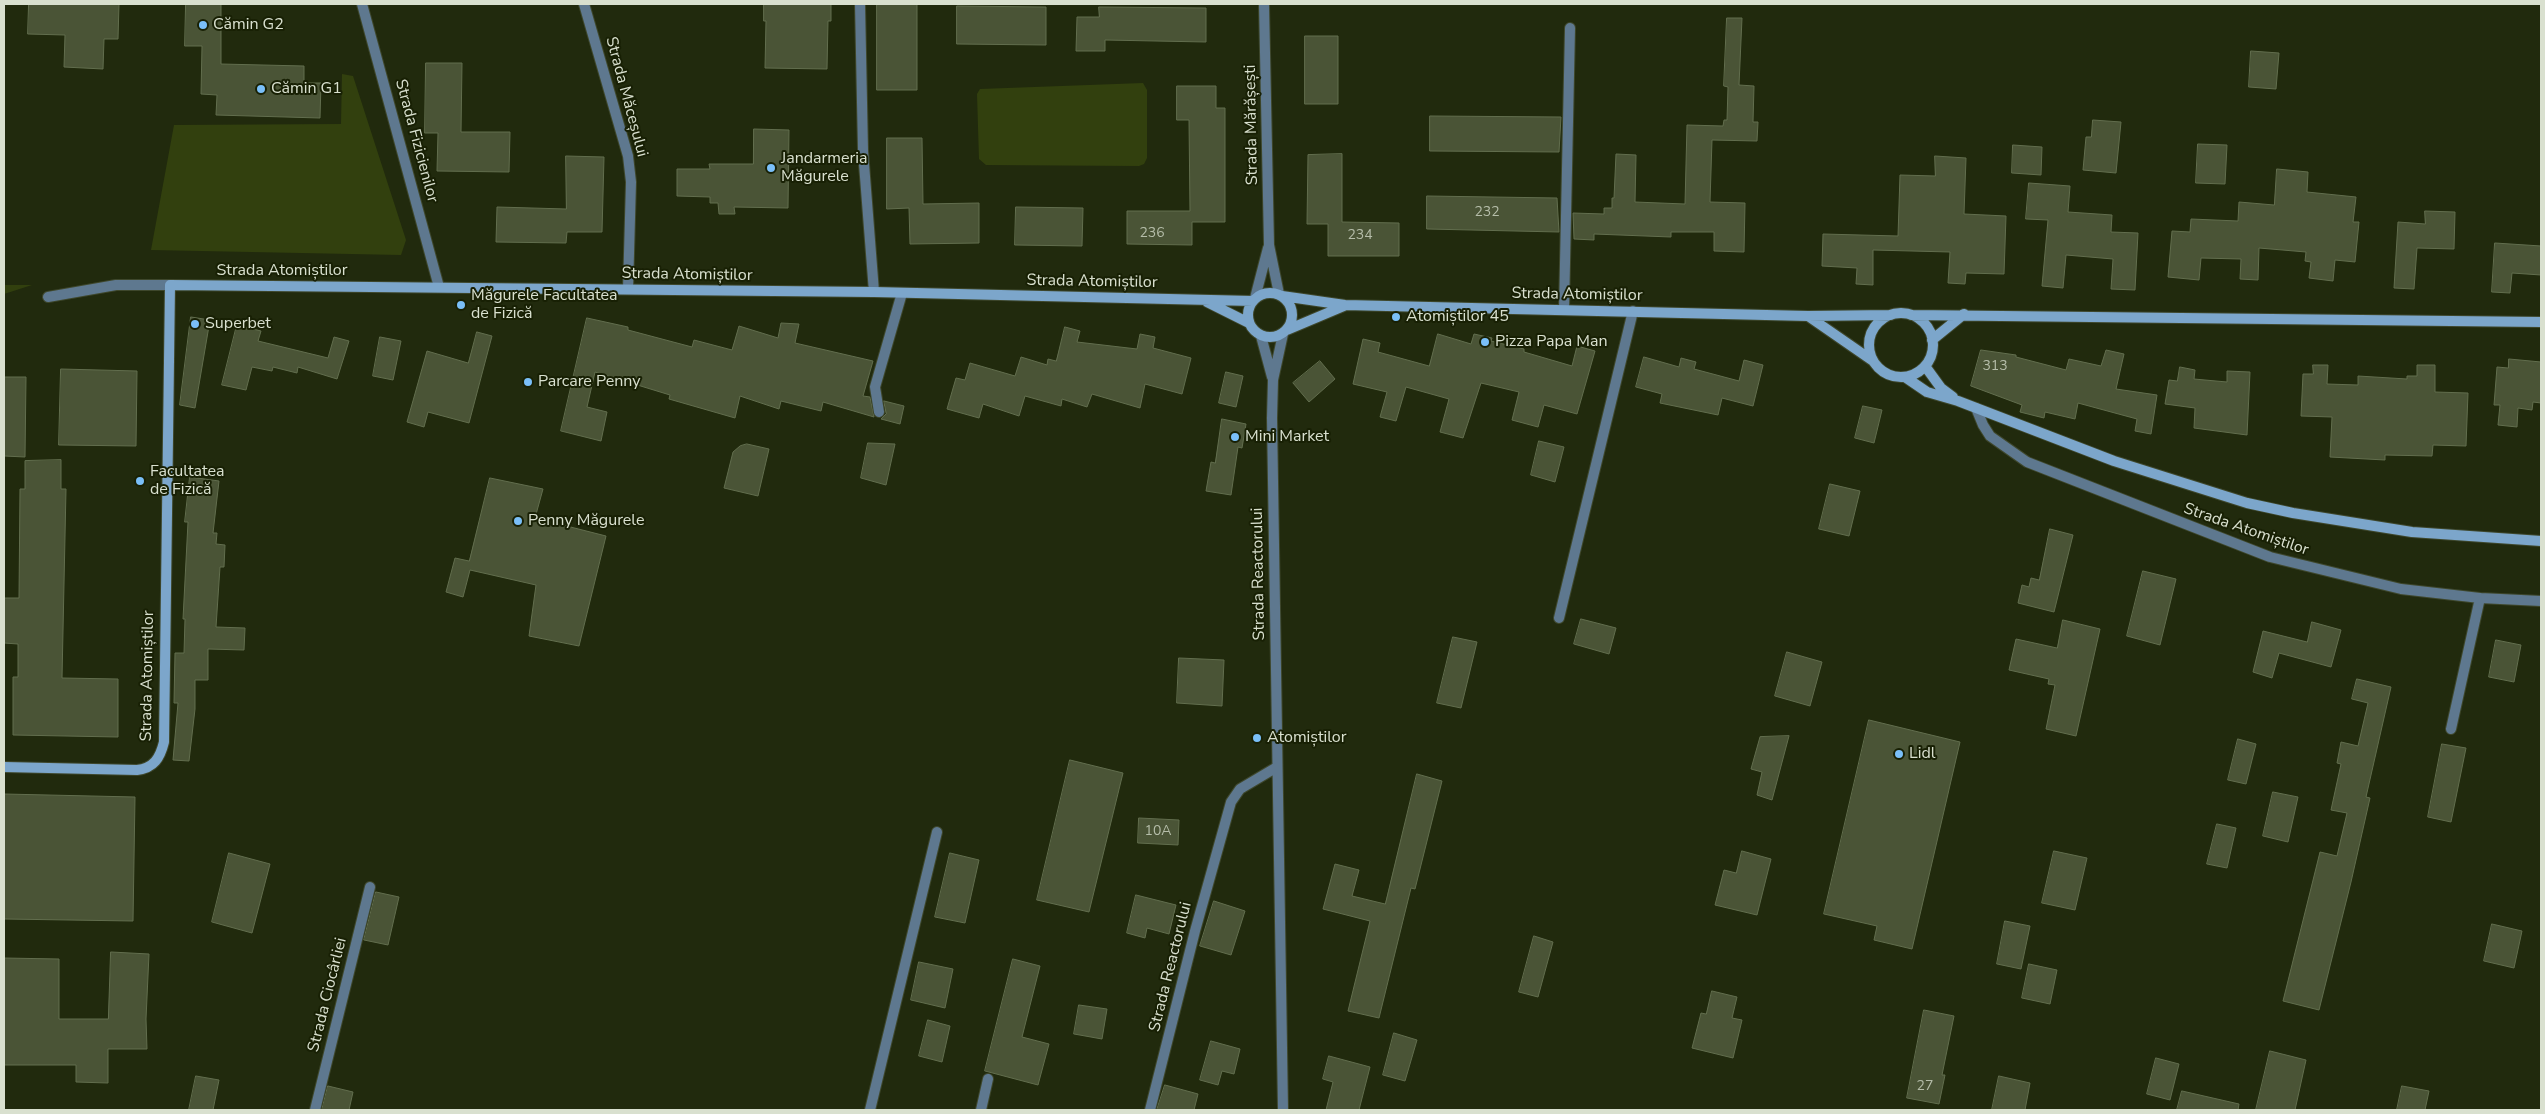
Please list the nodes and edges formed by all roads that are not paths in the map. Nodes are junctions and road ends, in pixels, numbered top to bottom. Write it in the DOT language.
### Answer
graph roads {
  1 [pos="362,4"];
  2 [pos="584,4"];
  3 [pos="860,4"];
  4 [pos="1264,4"];
  5 [pos="1570,28"];
  6 [pos="1269,245"];
  7 [pos="170,285"];
  8 [pos="439,287"];
  9 [pos="628,289"];
  10 [pos="874,292"];
  11 [pos="902,293"];
  12 [pos="1280,295"];
  13 [pos="48,297"];
  14 [pos="1204,300"];
  15 [pos="1254,300"];
  16 [pos="1345,305"];
  17 [pos="1564,310"];
  18 [pos="1633,311"];
  19 [pos="1964,314"];
  20 [pos="1891,315"];
  21 [pos="1911,315"];
  22 [pos="1808,316"];
  23 [pos="2541,322"];
  24 [pos="1249,323"];
  25 [pos="1285,332"];
  26 [pos="1261,336"];
  27 [pos="1932,340"];
  28 [pos="1874,362"];
  29 [pos="1925,366"];
  30 [pos="1905,377"];
  31 [pos="1273,380"];
  32 [pos="1958,401"];
  33 [pos="1976,408"];
  34 [pos="879,412"];
  35 [pos="2541,542"];
  36 [pos="2480,598"];
  37 [pos="2541,601"];
  38 [pos="1559,618"];
  39 [pos="2451,729"];
  40 [pos="4,767"];
  41 [pos="1277,767"];
  42 [pos="937,832"];
  43 [pos="370,887"];
  44 [pos="988,1079"];
  45 [pos="315,1110"];
  46 [pos="870,1110"];
  47 [pos="980,1110"];
  48 [pos="1150,1110"];
  49 [pos="1283,1110"];
  1 -- 8 [label="street, Strada Fizicienilor"];
  2 -- 9 [label="street, Strada Măceșului"];
  3 -- 10 [label="street"];
  4 -- 6 [label="street, Strada Mărășești"];
  5 -- 17 [label="street"];
  6 -- 12 [label="street, Strada Mărășești"];
  6 -- 15 [label="street, Strada Mărășești"];
  7 -- 8 [label="main road, Strada Atomiștilor"];
  7 -- 13 [label="street, Strada Atomiștilor"];
  7 -- 40 [label="main road, Strada Atomiștilor"];
  8 -- 9 [label="main road, Strada Atomiștilor"];
  9 -- 10 [label="main road, Strada Atomiștilor"];
  10 -- 11 [label="main road, Strada Atomiștilor"];
  11 -- 14 [label="main road, Strada Atomiștilor"];
  11 -- 34 [label="street"];
  12 -- 15 [label="main road"];
  12 -- 16 [label="main road, Strada Atomiștilor"];
  12 -- 25 [label="main road"];
  14 -- 15 [label="main road, Strada Atomiștilor"];
  14 -- 24 [label="main road, Strada Atomiștilor"];
  15 -- 24 [label="main road"];
  16 -- 17 [label="main road, Strada Atomiștilor"];
  16 -- 25 [label="main road, Strada Atomiștilor"];
  17 -- 18 [label="main road, Strada Atomiștilor"];
  18 -- 22 [label="main road, Strada Atomiștilor"];
  18 -- 38 [label="street"];
  19 -- 21 [label="main road"];
  19 -- 23 [label="main road"];
  19 -- 27 [label="main road"];
  20 -- 21 [label="main road"];
  20 -- 22 [label="main road, Strada Atomiștilor"];
  20 -- 28 [label="main road"];
  21 -- 27 [label="main road"];
  22 -- 28 [label="main road"];
  24 -- 26 [label="main road"];
  25 -- 26 [label="main road"];
  25 -- 31 [label="street, Strada Reactorului"];
  26 -- 31 [label="street, Strada Reactorului"];
  27 -- 29 [label="main road"];
  28 -- 30 [label="main road"];
  29 -- 30 [label="main road"];
  29 -- 32 [label="main road, Strada Atomiștilor"];
  30 -- 32 [label="main road, Strada Atomiștilor"];
  31 -- 41 [label="street, Strada Reactorului"];
  32 -- 33 [label="main road, Strada Atomiștilor"];
  33 -- 35 [label="main road, Strada Atomiștilor"];
  33 -- 36 [label="street, Strada Atomiștilor"];
  36 -- 37 [label="street, Strada Atomiștilor"];
  36 -- 39 [label="street"];
  41 -- 48 [label="street, Strada Reactorului"];
  41 -- 49 [label="street, Strada Reactorului"];
  42 -- 46 [label="street"];
  43 -- 45 [label="street, Strada Ciocârliei"];
  44 -- 47 [label="street"];
}
